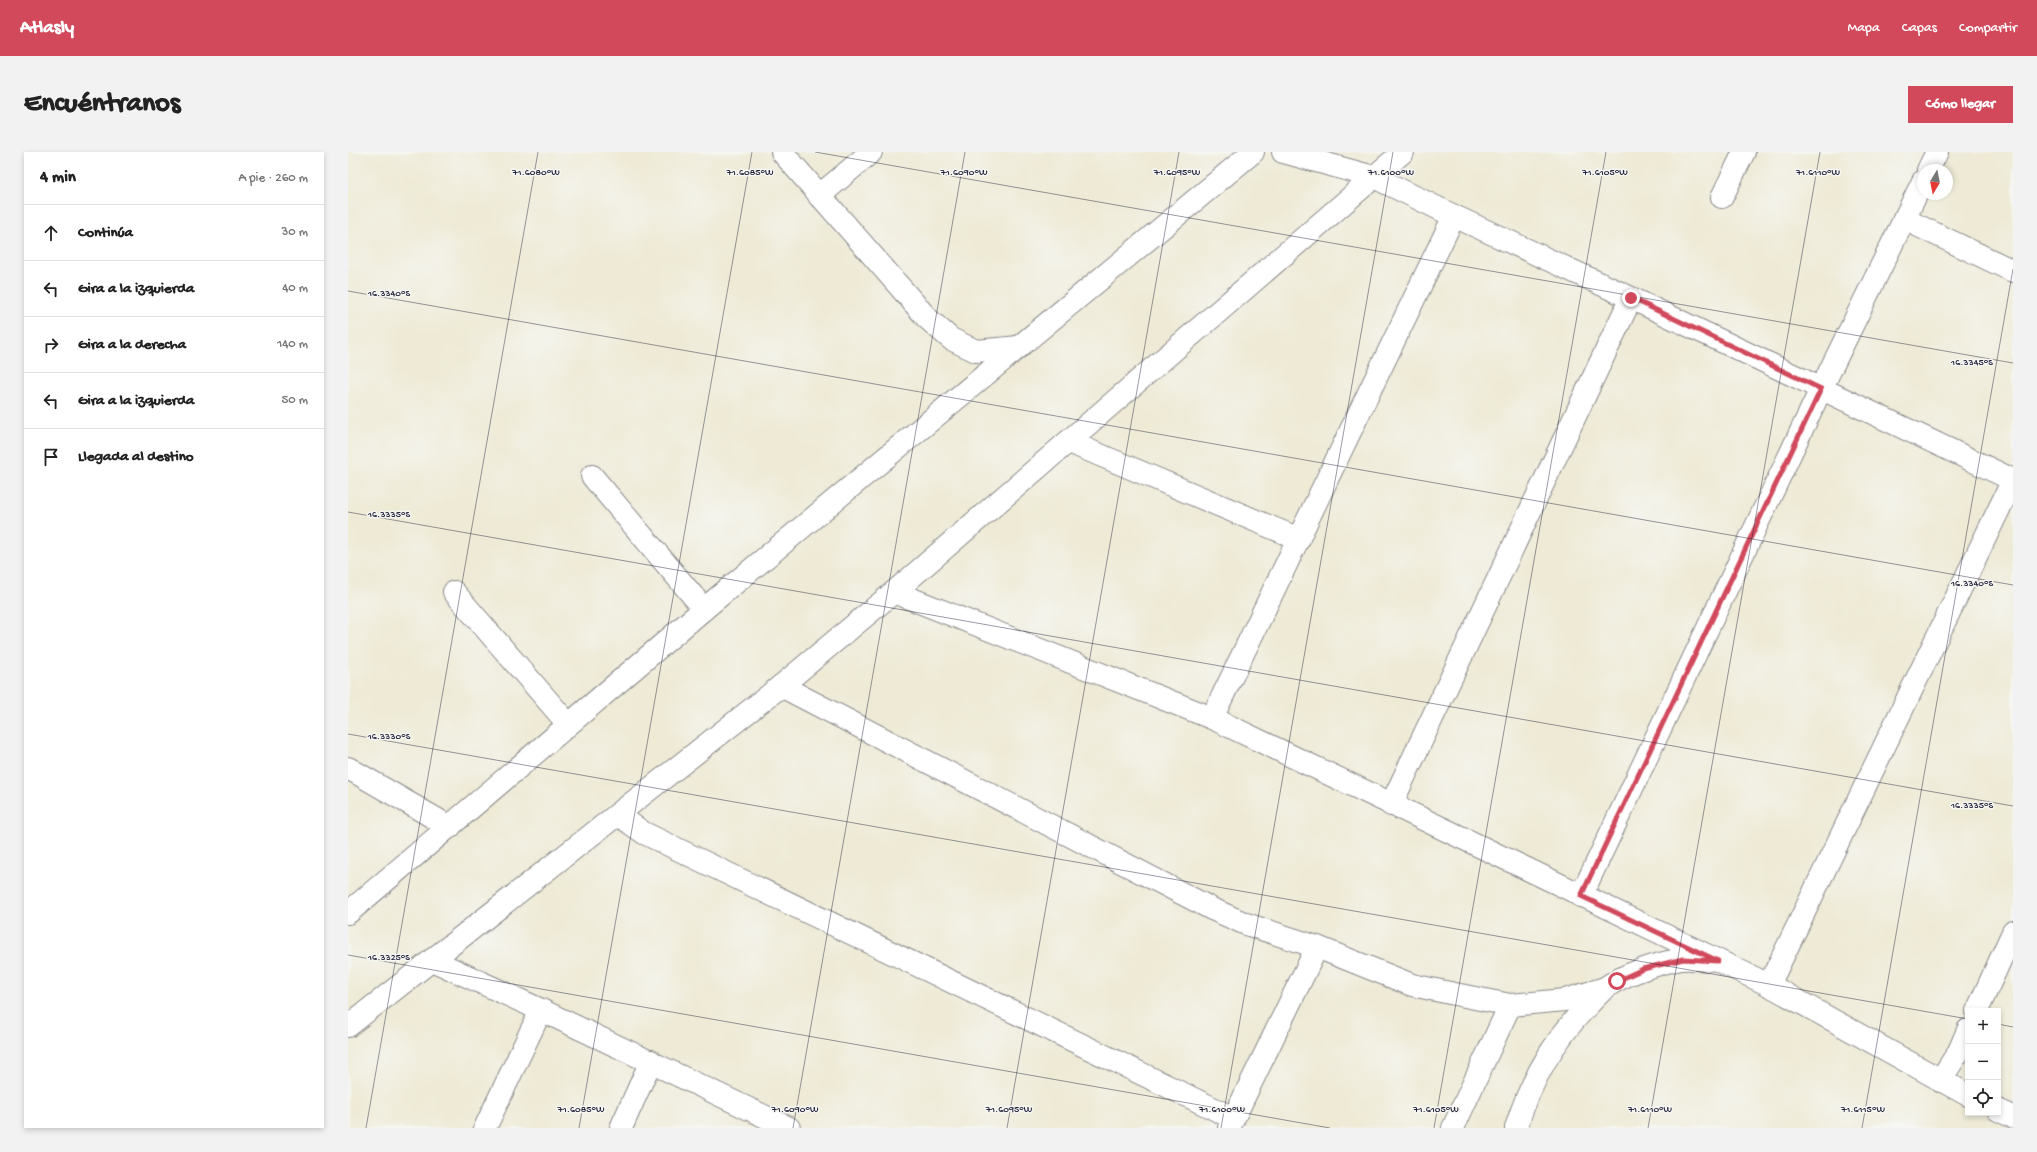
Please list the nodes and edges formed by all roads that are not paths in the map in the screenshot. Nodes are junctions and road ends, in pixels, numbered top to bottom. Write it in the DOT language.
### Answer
graph roads {
  1 [pos="782,152"];
  2 [pos="871,152"];
  3 [pos="1253,152"];
  4 [pos="1283,152"];
  5 [pos="1403,152"];
  6 [pos="1744,152"];
  7 [pos="1937,152"];
  8 [pos="1931,164"];
  9 [pos="1374,177"];
  10 [pos="1917,193"];
  11 [pos="819,196"];
  12 [pos="1722,197"];
  13 [pos="1454,216"];
  14 [pos="1904,219"];
  15 [pos="2013,271"];
  16 [pos="1631,298"];
  17 [pos="1019,347"];
  18 [pos="1821,389"];
  19 [pos="1069,442"];
  20 [pos="592,476"];
  21 [pos="2013,480"];
  22 [pos="1299,539"];
  23 [pos="454,592"];
  24 [pos="894,592"];
  25 [pos="704,609"];
  26 [pos="781,686"];
  27 [pos="1212,718"];
  28 [pos="568,724"];
  29 [pos="348,768"];
  30 [pos="1391,805"];
  31 [pos="618,815"];
  32 [pos="450,827"];
  33 [pos="1581,896"];
  34 [pos="348,913"];
  35 [pos="2013,932"];
  36 [pos="1317,947"];
  37 [pos="432,960"];
  38 [pos="1718,961"];
  39 [pos="1769,985"];
  40 [pos="1605,988"];
  41 [pos="1510,1005"];
  42 [pos="1978,1008"];
  43 [pos="541,1010"];
  44 [pos="348,1026"];
  45 [pos="1965,1037"];
  46 [pos="651,1061"];
  47 [pos="1940,1081"];
  48 [pos="1965,1094"];
  49 [pos="2001,1111"];
  50 [pos="2013,1117"];
  51 [pos="763,1122"];
  52 [pos="1231,1123"];
  53 [pos="485,1128"];
  54 [pos="621,1128"];
  55 [pos="790,1128"];
  56 [pos="1453,1128"];
  57 [pos="1516,1128"];
  1 -- 11 [label="street"];
  2 -- 11 [label="street"];
  3 -- 17 [label="street"];
  4 -- 9 [label="street"];
  5 -- 9 [label="street"];
  6 -- 12 [label="street"];
  7 -- 8 [label="street"];
  9 -- 13 [label="street"];
  9 -- 19 [label="street"];
  10 -- 14 [label="street"];
  11 -- 17 [label="street"];
  13 -- 16 [label="street"];
  13 -- 22 [label="street"];
  14 -- 15 [label="street"];
  14 -- 18 [label="street"];
  16 -- 18 [label="street"];
  16 -- 30 [label="street"];
  17 -- 25 [label="street"];
  18 -- 21 [label="street"];
  18 -- 33 [label="street"];
  19 -- 22 [label="street"];
  19 -- 24 [label="street"];
  20 -- 25 [label="street"];
  21 -- 39 [label="street"];
  22 -- 27 [label="street"];
  23 -- 28 [label="street"];
  24 -- 26 [label="street"];
  24 -- 27 [label="street"];
  25 -- 28 [label="street"];
  26 -- 31 [label="street"];
  26 -- 36 [label="street"];
  27 -- 30 [label="street"];
  28 -- 32 [label="street"];
  29 -- 32 [label="street"];
  30 -- 33 [label="street"];
  31 -- 37 [label="street"];
  31 -- 52 [label="street"];
  32 -- 34 [label="street"];
  33 -- 38 [label="street"];
  35 -- 42 [label="street"];
  36 -- 41 [label="street"];
  36 -- 52 [label="street"];
  37 -- 43 [label="street"];
  37 -- 44 [label="street"];
  38 -- 39 [label="street"];
  38 -- 40 [label="street"];
  39 -- 47 [label="street"];
  40 -- 41 [label="street"];
  40 -- 57 [label="street"];
  41 -- 56 [label="street"];
  43 -- 46 [label="street"];
  43 -- 53 [label="street"];
  45 -- 47 [label="street"];
  46 -- 51 [label="street"];
  46 -- 54 [label="street"];
  47 -- 48 [label="street"];
  49 -- 50 [label="street"];
  51 -- 55 [label="street"];
}
